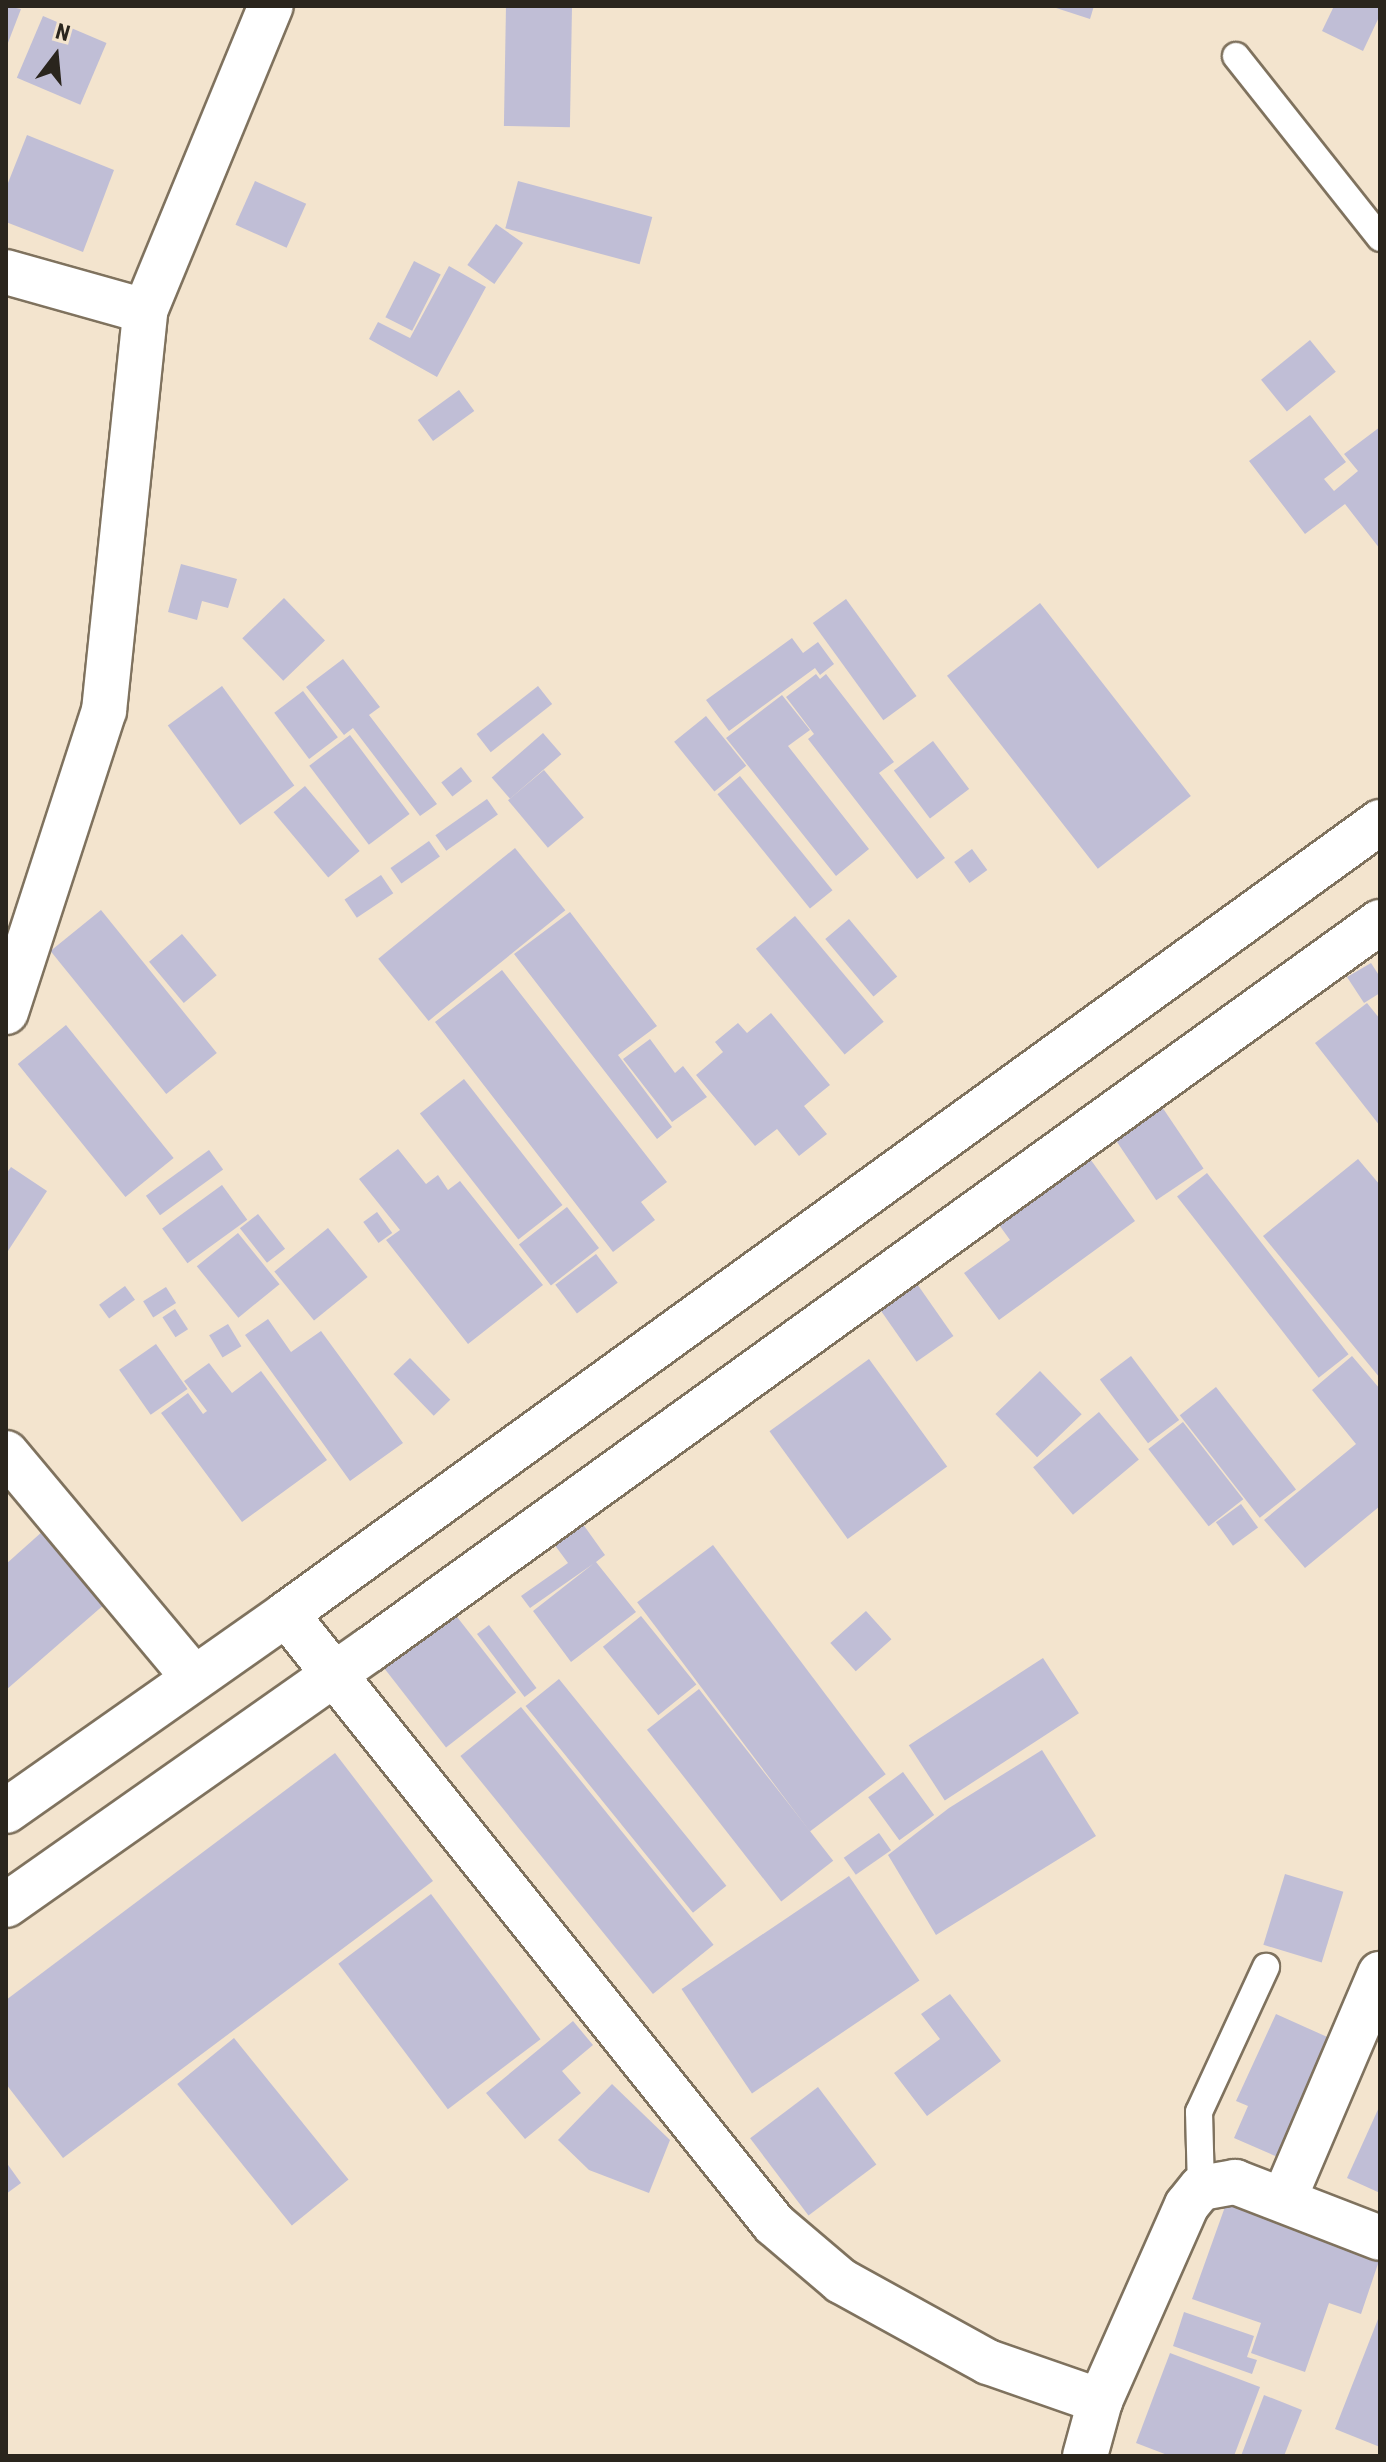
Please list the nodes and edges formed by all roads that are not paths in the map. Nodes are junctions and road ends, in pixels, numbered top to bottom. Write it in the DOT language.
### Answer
graph roads {
  1 [pos="271,6"];
  2 [pos="1236,56"];
  3 [pos="1380,238"];
  4 [pos="6,272"];
  5 [pos="145,311"];
  6 [pos="1380,822"];
  7 [pos="1380,922"];
  8 [pos="6,1012"];
  9 [pos="6,1453"];
  10 [pos="286,1614"];
  11 [pos="333,1676"];
  12 [pos="193,1677"];
  13 [pos="6,1811"];
  14 [pos="6,1905"];
  15 [pos="1266,1967"];
  16 [pos="1380,1974"];
  17 [pos="1201,2188"];
  18 [pos="1284,2199"];
  19 [pos="1380,2238"];
  20 [pos="1100,2401"];
  21 [pos="1085,2456"];
  1 -- 5 [label="street"];
  2 -- 3 [label="lane"];
  4 -- 5 [label="street"];
  5 -- 8 [label="street"];
  6 -- 10 [label="street"];
  7 -- 11 [label="street"];
  9 -- 12 [label="street"];
  10 -- 11 [label="street"];
  10 -- 12 [label="street"];
  11 -- 14 [label="street"];
  11 -- 20 [label="street"];
  12 -- 13 [label="street"];
  15 -- 17 [label="lane"];
  16 -- 18 [label="street"];
  17 -- 18 [label="street"];
  17 -- 20 [label="street"];
  18 -- 19 [label="street"];
  20 -- 21 [label="street"];
}
